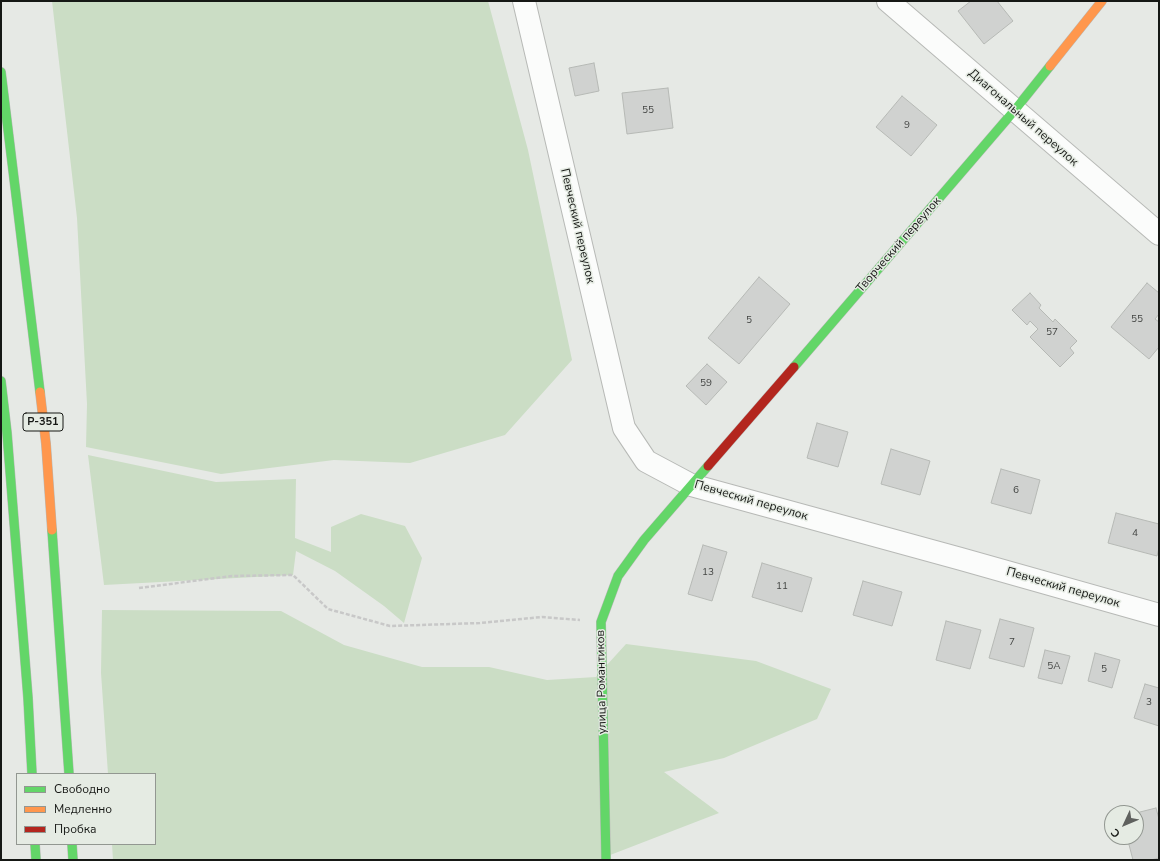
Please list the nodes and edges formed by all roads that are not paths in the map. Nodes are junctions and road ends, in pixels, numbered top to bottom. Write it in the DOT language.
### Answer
graph roads {
  1 [pos="524,1"];
  2 [pos="888,1"];
  3 [pos="1102,1"];
  4 [pos="1,72"];
  5 [pos="1014,111"];
  6 [pos="1159,234"];
  7 [pos="1,381"];
  8 [pos="691,485"];
  9 [pos="1159,615"];
  10 [pos="32,773"];
  11 [pos="69,773"];
  12 [pos="35,845"];
  13 [pos="72,845"];
  14 [pos="36,860"];
  15 [pos="73,860"];
  16 [pos="606,860"];
  1 -- 8 [label="street, Певческий переулок"];
  2 -- 5 [label="street, Диагональный переулок"];
  3 -- 5 [label="main road, Творческий переулок"];
  4 -- 11 [label="main road, Р-351"];
  5 -- 6 [label="street, Диагональный переулок"];
  5 -- 8 [label="main road, Творческий переулок"];
  7 -- 10 [label="main road, Р-351"];
  8 -- 9 [label="street, Певческий переулок"];
  8 -- 16 [label="main road, улица Романтиков"];
  12 -- 14 [label="main road"];
  13 -- 15 [label="main road"];
}
